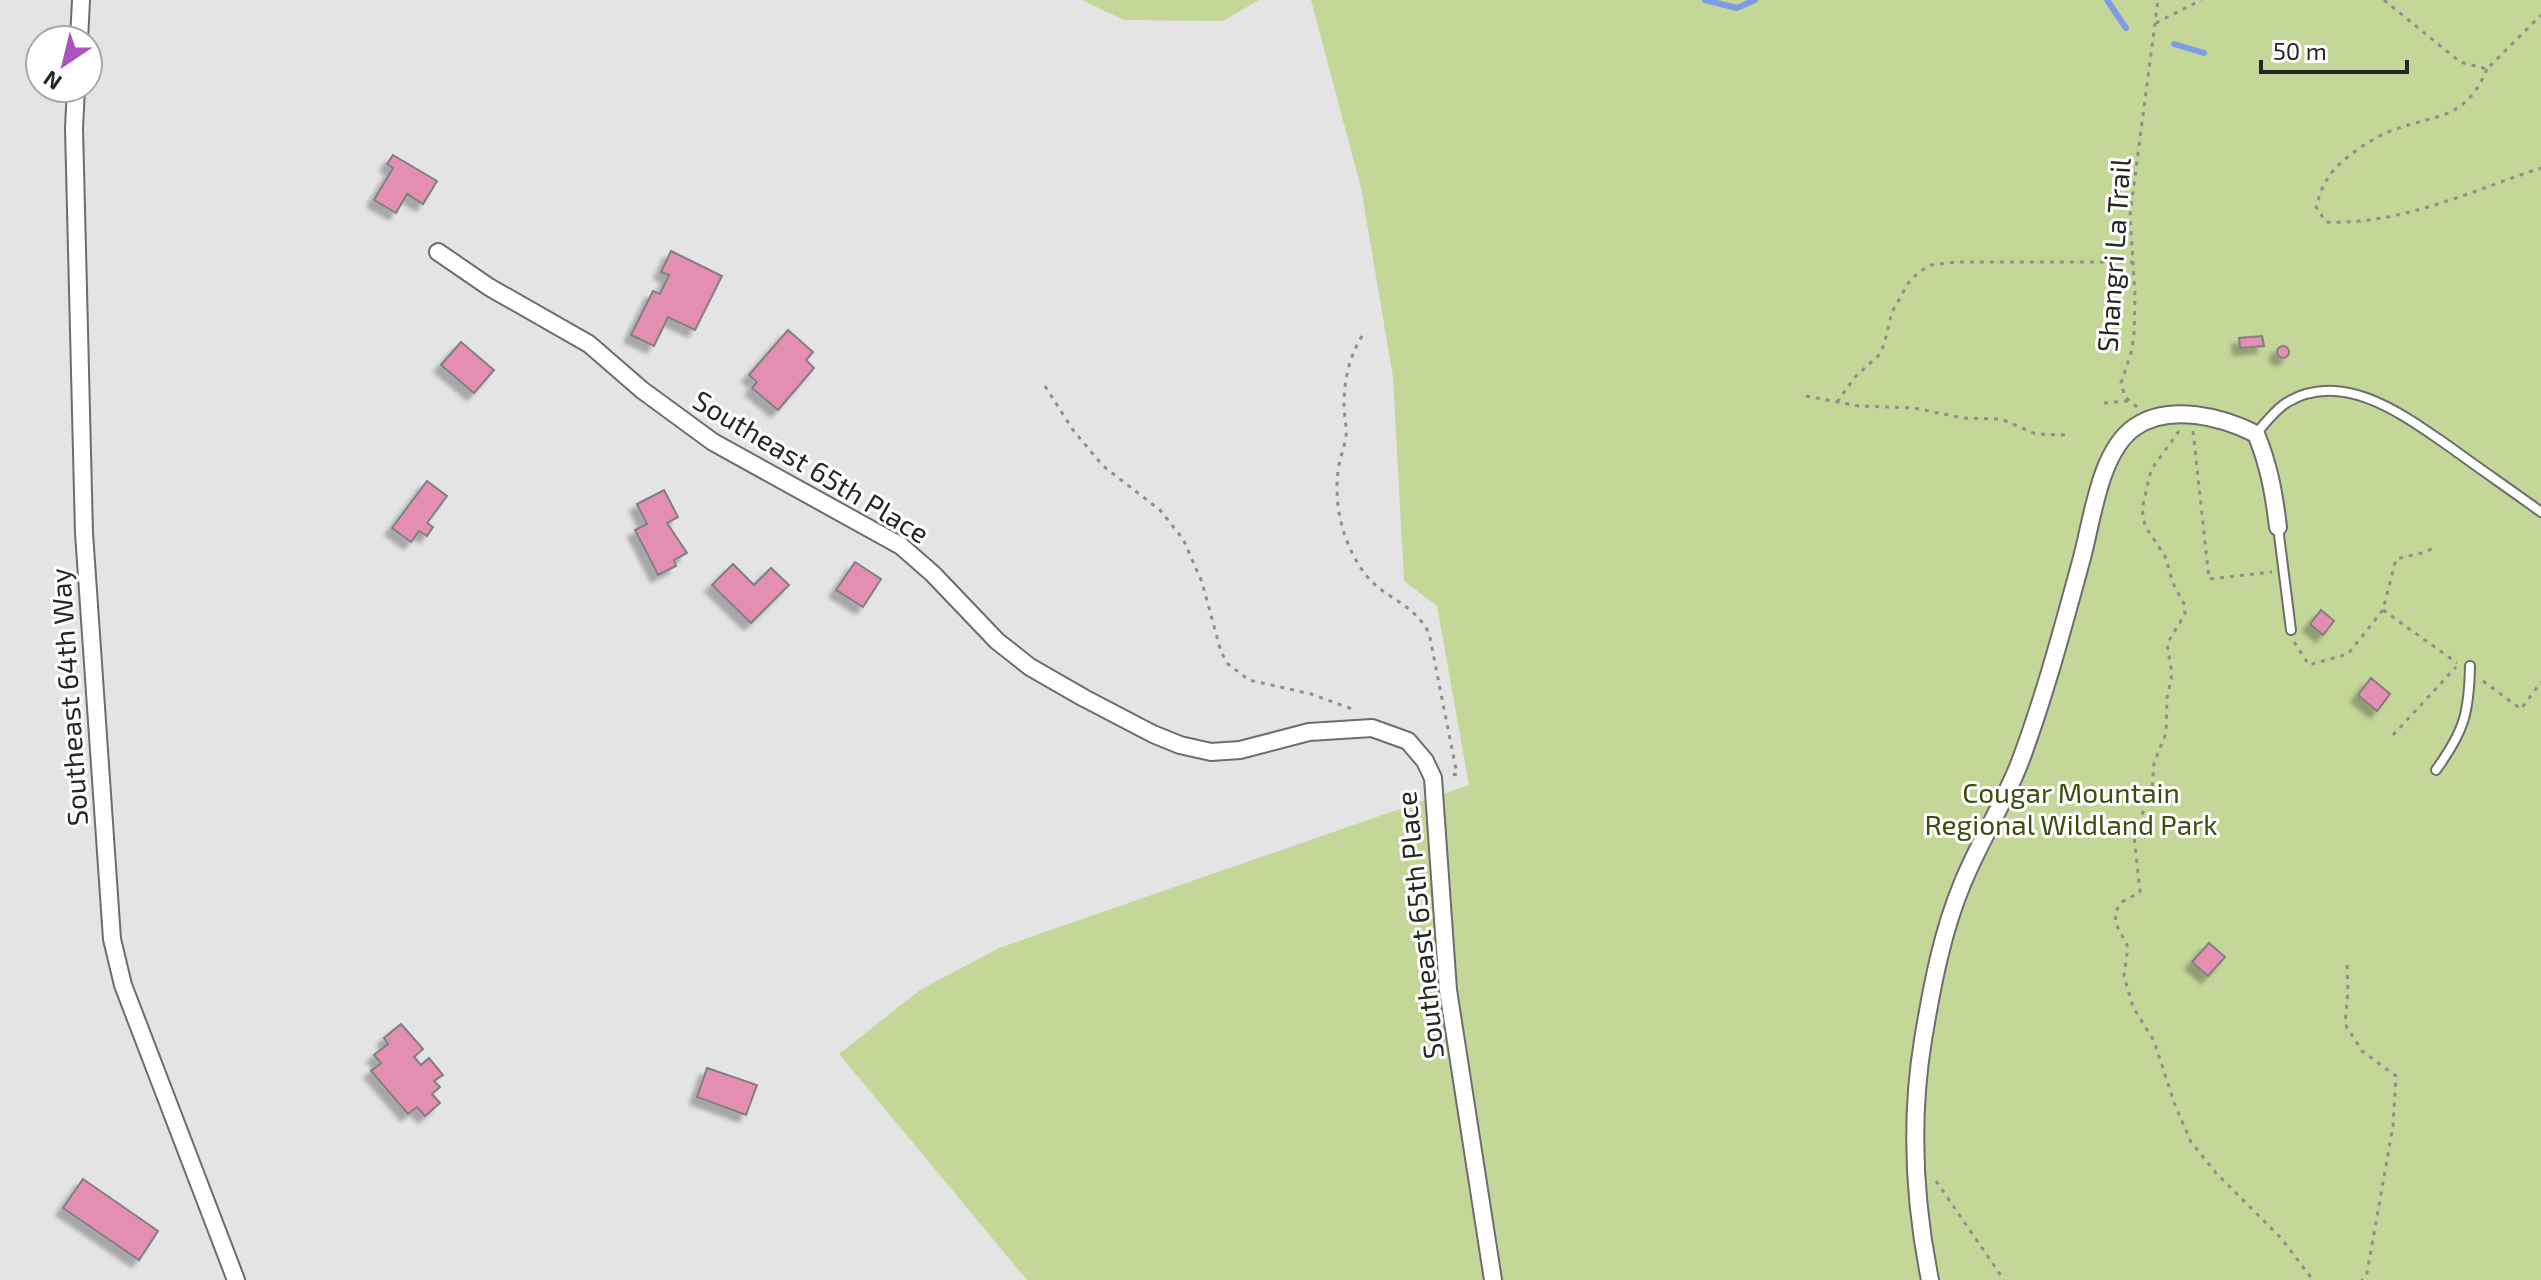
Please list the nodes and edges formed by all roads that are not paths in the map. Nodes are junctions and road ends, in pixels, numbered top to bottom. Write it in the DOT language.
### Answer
graph roads {
  1 [pos="81,0"];
  2 [pos="80,24"];
  3 [pos="75,104"];
  4 [pos="438,252"];
  5 [pos="2256,434"];
  6 [pos="2541,512"];
  7 [pos="2278,527"];
  8 [pos="2291,630"];
  9 [pos="2470,666"];
  10 [pos="2436,770"];
  11 [pos="236,1280"];
  12 [pos="1493,1280"];
  13 [pos="1930,1280"];
  1 -- 2 [label="street"];
  3 -- 11 [label="street, Southeast 64th Way"];
  4 -- 12 [label="street, Southeast 65th Place"];
  5 -- 6 [label="lane"];
  5 -- 7 [label="street"];
  5 -- 13 [label="street"];
  7 -- 8 [label="lane"];
  9 -- 10 [label="lane"];
}
